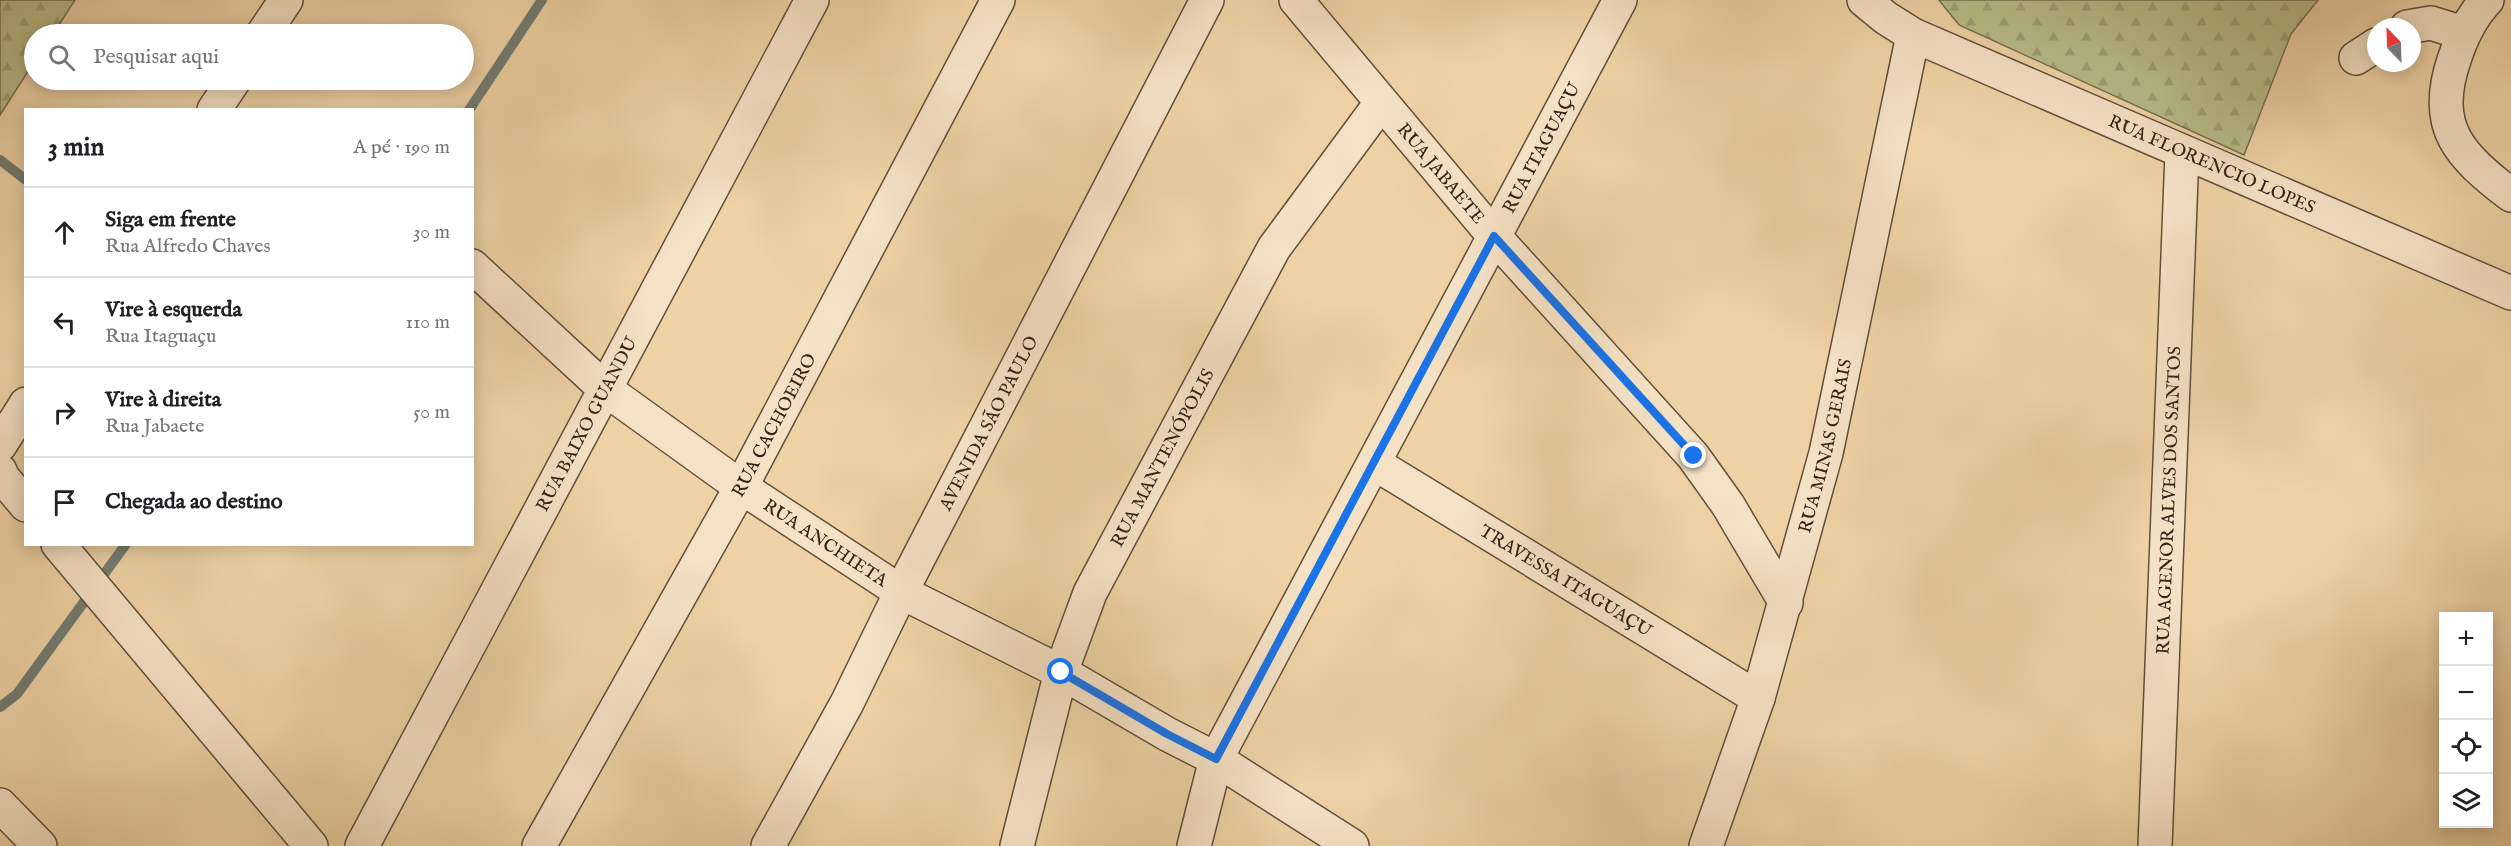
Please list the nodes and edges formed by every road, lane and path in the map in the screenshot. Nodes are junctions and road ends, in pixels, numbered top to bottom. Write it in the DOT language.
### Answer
graph roads {
  1 [pos="286,0"];
  2 [pos="812,0"];
  3 [pos="998,0"];
  4 [pos="1207,0"];
  5 [pos="1296,0"];
  6 [pos="1620,0"];
  7 [pos="1864,0"];
  8 [pos="2487,0"];
  9 [pos="270,24"];
  10 [pos="2421,25"];
  11 [pos="2463,33"];
  12 [pos="1913,35"];
  13 [pos="227,90"];
  14 [pos="1381,103"];
  15 [pos="215,108"];
  16 [pos="2182,153"];
  17 [pos="2511,195"];
  18 [pos="1494,236"];
  19 [pos="474,268"];
  20 [pos="2511,293"];
  21 [pos="605,389"];
  22 [pos="24,407"];
  23 [pos="0,445"];
  24 [pos="1374,463"];
  25 [pos="0,471"];
  26 [pos="741,487"];
  27 [pos="24,504"];
  28 [pos="60,546"];
  29 [pos="901,592"];
  30 [pos="1785,603"];
  31 [pos="1061,672"];
  32 [pos="1758,698"];
  33 [pos="1216,759"];
  34 [pos="0,805"];
  35 [pos="40,846"];
  36 [pos="311,846"];
  37 [pos="362,846"];
  38 [pos="539,846"];
  39 [pos="768,846"];
  40 [pos="1017,846"];
  41 [pos="1194,846"];
  42 [pos="1352,846"];
  43 [pos="1706,846"];
  44 [pos="2155,846"];
  1 -- 9 [label="street"];
  2 -- 21 [label="street, RUA BAIXO GUANDU"];
  3 -- 26 [label="street, RUA CACHOEIRO"];
  4 -- 29 [label="street, AVENIDA SÃO PAULO"];
  5 -- 14 [label="street, RUA JABAETE"];
  6 -- 18 [label="street, RUA ITAGUAÇU"];
  7 -- 12 [label="street, RUA FLORENCIO LOPES"];
  8 -- 11 [label="street"];
  10 -- 11 [label="street"];
  11 -- 17 [label="street"];
  12 -- 16 [label="street, RUA FLORENCIO LOPES"];
  12 -- 30 [label="street, RUA MINAS GERAIS"];
  13 -- 15 [label="street"];
  14 -- 18 [label="street, RUA JABAETE"];
  14 -- 31 [label="street, RUA MANTENÓPOLIS"];
  16 -- 20 [label="street, RUA FLORENCIO LOPES"];
  16 -- 44 [label="street, RUA AGENOR ALVES DOS SANTOS"];
  18 -- 24 [label="street, RUA ITAGUAÇU"];
  18 -- 30 [label="street, RUA JABAETE"];
  19 -- 21 [label="street, RUA ANCHIETA"];
  21 -- 26 [label="street, RUA ANCHIETA"];
  21 -- 37 [label="street, RUA BAIXO GUANDU"];
  22 -- 23 [label="street"];
  24 -- 32 [label="street, TRAVESSA ITAGUAÇU"];
  24 -- 33 [label="street, RUA ITAGUAÇU"];
  25 -- 27 [label="street"];
  26 -- 29 [label="street, RUA ANCHIETA"];
  26 -- 38 [label="street, RUA CACHOEIRO"];
  28 -- 36 [label="street"];
  29 -- 31 [label="street, RUA ANCHIETA"];
  29 -- 39 [label="street, AVENIDA SÃO PAULO"];
  30 -- 32 [label="street, RUA MINAS GERAIS"];
  31 -- 33 [label="street, RUA ANCHIETA"];
  31 -- 40 [label="street, RUA MANTENÓPOLIS"];
  32 -- 43 [label="street, RUA MINAS GERAIS"];
  33 -- 41 [label="street, RUA ITAGUAÇU"];
  33 -- 42 [label="street, RUA ANCHIETA"];
  34 -- 35 [label="street"];
}
